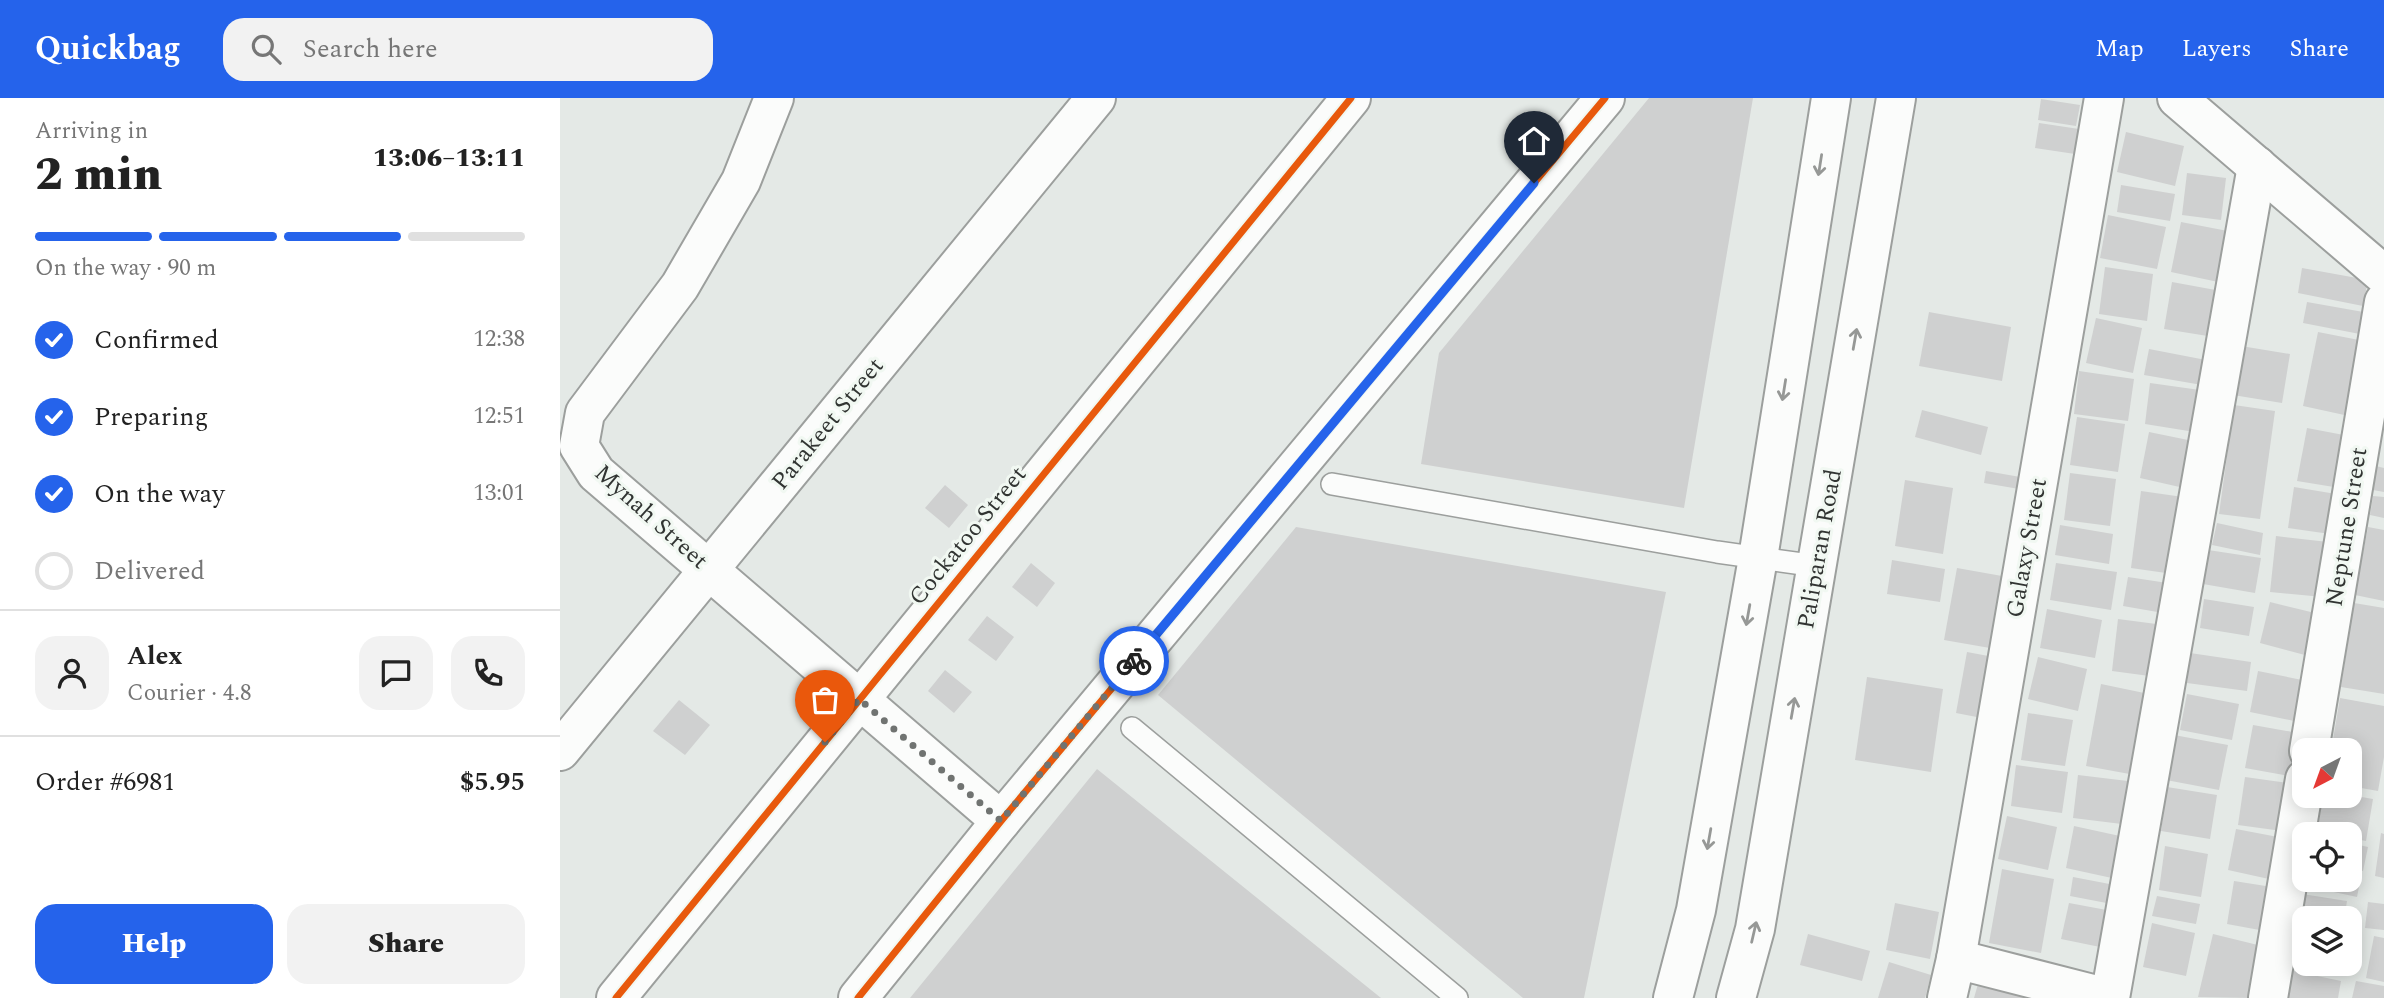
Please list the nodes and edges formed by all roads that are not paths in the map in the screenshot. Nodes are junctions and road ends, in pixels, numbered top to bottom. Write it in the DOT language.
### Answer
graph roads {
  1 [pos="774,98"];
  2 [pos="1096,98"];
  3 [pos="1351,98"];
  4 [pos="1605,98"];
  5 [pos="1831,98"];
  6 [pos="1896,98"];
  7 [pos="2104,98"];
  8 [pos="2177,98"];
  9 [pos="2257,166"];
  10 [pos="2384,275"];
  11 [pos="2384,302"];
  12 [pos="1332,484"];
  13 [pos="1758,558"];
  14 [pos="1816,566"];
  15 [pos="709,569"];
  16 [pos="859,699"];
  17 [pos="1132,728"];
  18 [pos="566,733"];
  19 [pos="2311,738"];
  20 [pos="2300,808"];
  21 [pos="1001,821"];
  22 [pos="1956,959"];
  23 [pos="615,998"];
  24 [pos="858,998"];
  25 [pos="1457,998"];
  26 [pos="1673,998"];
  27 [pos="1736,998"];
  28 [pos="1947,998"];
  29 [pos="2109,998"];
  30 [pos="2268,998"];
  1 -- 15 [label="street, Mynah Street"];
  2 -- 15 [label="street, Parakeet Street"];
  3 -- 16 [label="street, Cockatoo Street"];
  4 -- 21 [label="street"];
  5 -- 13 [label="street, one-way"];
  14 -- 6 [label="street, Paliparan Road, one-way"];
  7 -- 22 [label="street, Galaxy Street"];
  8 -- 9 [label="street"];
  9 -- 10 [label="street"];
  9 -- 29 [label="street"];
  11 -- 19 [label="street, Neptune Street"];
  12 -- 13 [label="lane"];
  13 -- 14 [label="lane"];
  13 -- 26 [label="street, one-way"];
  27 -- 14 [label="street, Paliparan Road, one-way"];
  15 -- 16 [label="street, Mynah Street"];
  15 -- 18 [label="street, Parakeet Street"];
  16 -- 21 [label="street, Mynah Street"];
  16 -- 23 [label="street, Cockatoo Street"];
  17 -- 25 [label="lane"];
  20 -- 30 [label="street"];
  21 -- 24 [label="street"];
  22 -- 28 [label="street, Galaxy Street"];
  22 -- 29 [label="street"];
}
